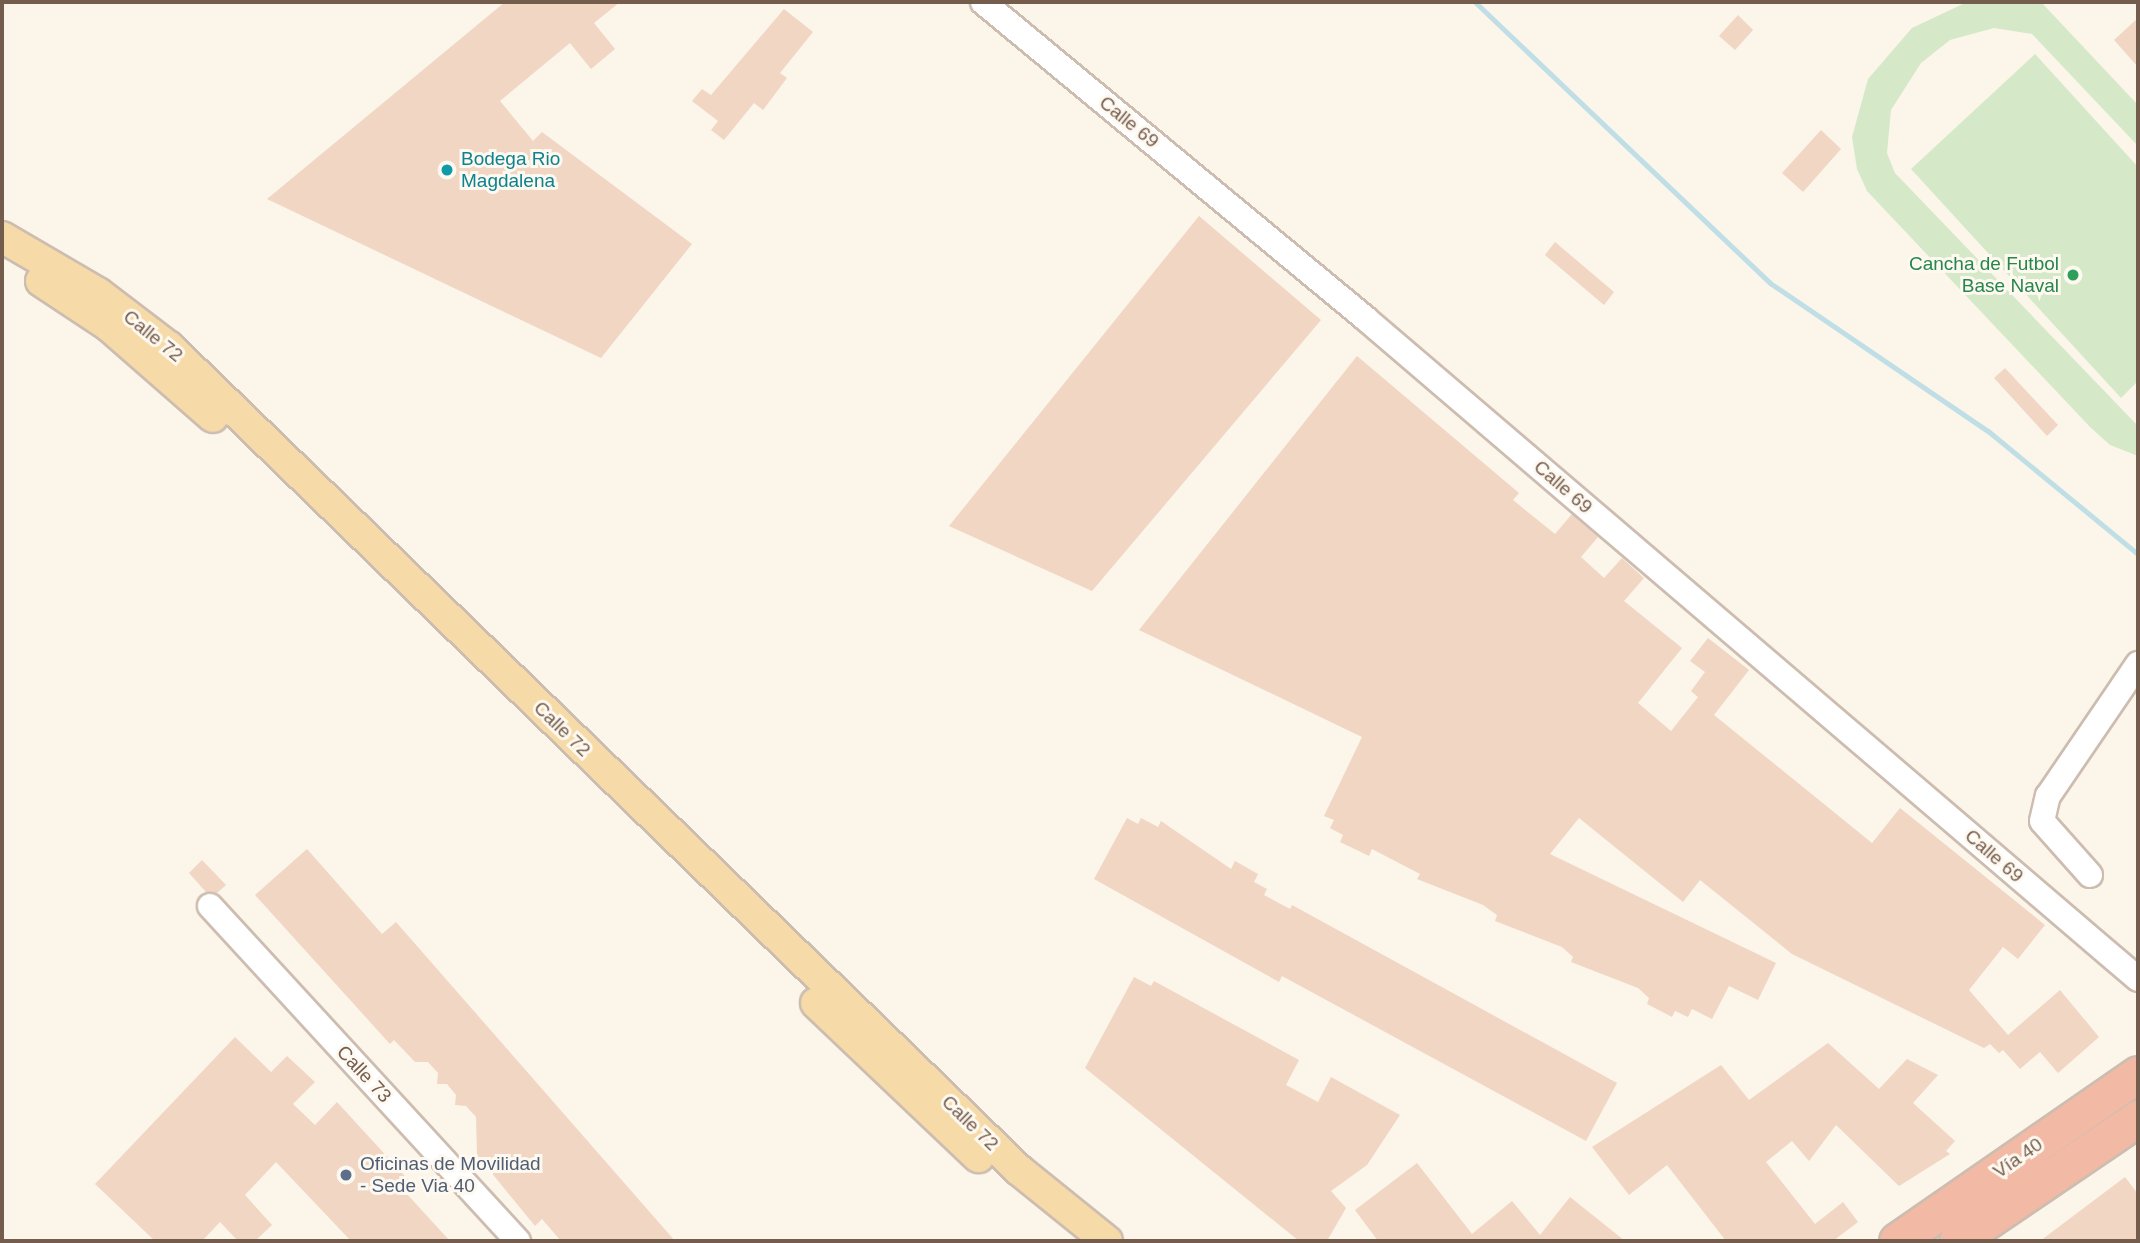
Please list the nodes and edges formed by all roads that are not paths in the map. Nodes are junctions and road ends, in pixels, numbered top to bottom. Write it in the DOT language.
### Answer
graph roads {
  1 [pos="983,2"];
  2 [pos="2,237"];
  3 [pos="2,258"];
  4 [pos="2138,664"];
  5 [pos="2090,875"];
  6 [pos="210,906"];
  7 [pos="2138,979"];
  8 [pos="2138,1074"];
  9 [pos="2138,1118"];
  10 [pos="518,1241"];
  11 [pos="1080,1241"];
  12 [pos="1107,1241"];
  13 [pos="1897,1241"];
  14 [pos="1957,1241"];
  1 -- 7 [label="street, Calle 69"];
  2 -- 12 [label="main road, Calle 72"];
  3 -- 11 [label="main road, Calle 72"];
  4 -- 5 [label="street"];
  6 -- 10 [label="street, Calle 73"];
  8 -- 13 [label="highway, Vía 40"];
  9 -- 14 [label="highway, Vía 40"];
}
